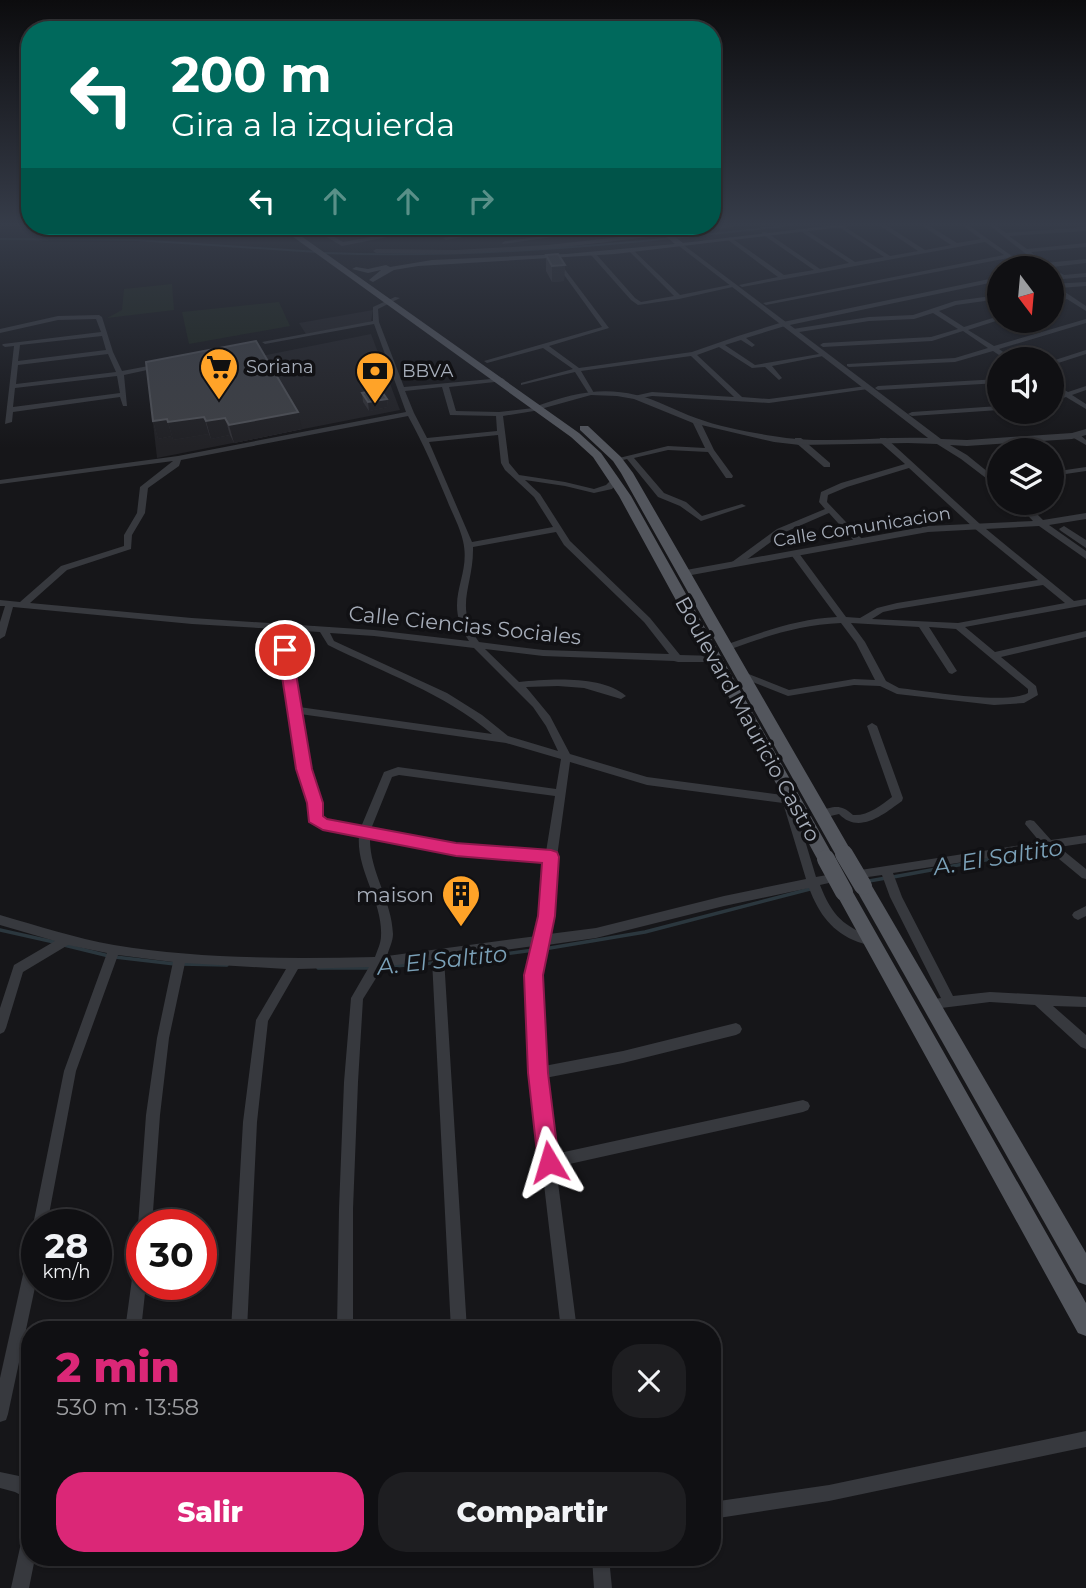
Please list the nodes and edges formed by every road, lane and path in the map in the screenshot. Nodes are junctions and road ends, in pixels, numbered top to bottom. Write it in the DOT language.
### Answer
graph roads {
  1 [pos="586,299"];
  2 [pos="633,299"];
  3 [pos="668,299"];
  4 [pos="755,299"];
  5 [pos="760,299"];
  6 [pos="786,299"];
  7 [pos="912,299"];
  8 [pos="980,299"];
  9 [pos="1071,299"];
  10 [pos="391,300"];
  11 [pos="766,303"];
  12 [pos="1086,309"];
  13 [pos="935,311"];
  14 [pos="376,317"];
  15 [pos="1086,321"];
  16 [pos="987,322"];
  17 [pos="792,327"];
  18 [pos="964,329"];
  19 [pos="0,331"];
  20 [pos="104,334"];
  21 [pos="740,337"];
  22 [pos="18,344"];
  23 [pos="5,345"];
  24 [pos="257,345"];
  25 [pos="720,345"];
  26 [pos="752,345"];
  27 [pos="822,345"];
  28 [pos="545,346"];
  29 [pos="991,347"];
  30 [pos="996,347"];
  31 [pos="987,350"];
  32 [pos="110,352"];
  33 [pos="1086,352"];
  34 [pos="693,354"];
  35 [pos="825,355"];
  36 [pos="1064,359"];
  37 [pos="172,361"];
  38 [pos="487,361"];
  39 [pos="15,363"];
  40 [pos="849,365"];
  41 [pos="768,366"];
  42 [pos="577,370"];
  43 [pos="118,371"];
  44 [pos="779,378"];
  45 [pos="502,380"];
  46 [pos="987,382"];
  47 [pos="523,384"];
  48 [pos="13,386"];
  49 [pos="445,386"];
  50 [pos="866,388"];
  51 [pos="878,388"];
  52 [pos="1086,388"];
  53 [pos="400,389"];
  54 [pos="591,393"];
  55 [pos="122,395"];
  56 [pos="1066,395"];
  57 [pos="636,397"];
  58 [pos="741,400"];
  59 [pos="125,405"];
  60 [pos="545,406"];
  61 [pos="1086,407"];
  62 [pos="987,409"];
  63 [pos="10,410"];
  64 [pos="410,413"];
  65 [pos="499,414"];
  66 [pos="912,414"];
  67 [pos="696,421"];
  68 [pos="8,422"];
  69 [pos="1086,429"];
  70 [pos="499,433"];
  71 [pos="1075,436"];
  72 [pos="942,439"];
  73 [pos="425,440"];
  74 [pos="883,440"];
  75 [pos="799,441"];
  76 [pos="1086,443"];
  77 [pos="710,450"];
  78 [pos="178,458"];
  79 [pos="623,458"];
  80 [pos="827,465"];
  81 [pos="910,465"];
  82 [pos="1086,470"];
  83 [pos="987,472"];
  84 [pos="987,472"];
  85 [pos="1064,473"];
  86 [pos="729,476"];
  87 [pos="518,477"];
  88 [pos="0,481"];
  89 [pos="548,481"];
  90 [pos="615,481"];
  91 [pos="533,492"];
  92 [pos="742,506"];
  93 [pos="829,510"];
  94 [pos="1033,515"];
  95 [pos="1046,515"];
  96 [pos="1086,516"];
  97 [pos="1053,521"];
  98 [pos="1041,523"];
  99 [pos="977,526"];
  100 [pos="556,529"];
  101 [pos="859,541"];
  102 [pos="470,545"];
  103 [pos="1086,545"];
  104 [pos="795,554"];
  105 [pos="1086,556"];
  106 [pos="735,564"];
  107 [pos="686,573"];
  108 [pos="1044,582"];
  109 [pos="1086,602"];
  110 [pos="5,604"];
  111 [pos="1072,604"];
  112 [pos="22,605"];
  113 [pos="845,620"];
  114 [pos="861,621"];
  115 [pos="922,624"];
  116 [pos="958,626"];
  117 [pos="281,627"];
  118 [pos="323,629"];
  119 [pos="1086,634"];
  120 [pos="0,636"];
  121 [pos="479,647"];
  122 [pos="728,647"];
  123 [pos="995,655"];
  124 [pos="678,659"];
  125 [pos="717,659"];
  126 [pos="952,671"];
  127 [pos="743,675"];
  128 [pos="883,683"];
  129 [pos="518,685"];
  130 [pos="621,696"];
  131 [pos="295,710"];
  132 [pos="872,726"];
  133 [pos="506,739"];
  134 [pos="566,757"];
  135 [pos="559,793"];
  136 [pos="791,800"];
  137 [pos="822,814"];
  138 [pos="1030,824"];
  139 [pos="365,830"];
  140 [pos="1086,839"];
  141 [pos="1050,846"];
  142 [pos="551,857"];
  143 [pos="886,871"];
  144 [pos="1086,875"];
  145 [pos="814,881"];
  146 [pos="854,889"];
  147 [pos="0,920"];
  148 [pos="16,926"];
  149 [pos="0,933"];
  150 [pos="67,940"];
  151 [pos="541,941"];
  152 [pos="871,941"];
  153 [pos="114,950"];
  154 [pos="438,956"];
  155 [pos="180,958"];
  156 [pos="379,962"];
  157 [pos="295,964"];
  158 [pos="1039,1001"];
  159 [pos="1086,1002"];
  160 [pos="941,1003"];
  161 [pos="0,1028"];
  162 [pos="736,1029"];
  163 [pos="1086,1043"];
  164 [pos="538,1073"];
  165 [pos="803,1106"];
  166 [pos="549,1162"];
  167 [pos="43,1209"];
  168 [pos="146,1209"];
  169 [pos="1086,1272"];
  170 [pos="25,1300"];
  171 [pos="137,1300"];
  172 [pos="134,1321"];
  173 [pos="239,1321"];
  174 [pos="345,1321"];
  175 [pos="458,1321"];
  176 [pos="568,1321"];
  177 [pos="1086,1325"];
  178 [pos="0,1414"];
  179 [pos="1086,1439"];
  180 [pos="0,1480"];
  181 [pos="21,1485"];
  182 [pos="721,1510"];
  183 [pos="25,1566"];
  184 [pos="602,1566"];
  185 [pos="20,1588"];
  186 [pos="603,1588"];
  1 -- 28 [label="street"];
  2 -- 3 [label="street"];
  4 -- 17 [label="street"];
  5 -- 11 [label="street"];
  6 -- 11 [label="street"];
  7 -- 17 [label="street"];
  8 -- 13 [label="street"];
  9 -- 12 [label="street"];
  10 -- 14 [label="main road"];
  10 -- 14 [label="street"];
  10 -- 38 [label="main road, Boulevard Mauricio Castro"];
  10 -- 45 [label="main road, Boulevard Mauricio Castro"];
  11 -- 17 [label="street"];
  13 -- 17 [label="street"];
  13 -- 18 [label="street"];
  14 -- 24 [label="street"];
  14 -- 53 [label="street"];
  15 -- 30 [label="street"];
  16 -- 18 [label="street"];
  17 -- 21 [label="street"];
  17 -- 27 [label="street"];
  17 -- 35 [label="street"];
  18 -- 27 [label="street"];
  18 -- 29 [label="street"];
  19 -- 20 [label="street"];
  20 -- 22 [label="street"];
  20 -- 32 [label="street"];
  21 -- 25 [label="street"];
  21 -- 26 [label="street"];
  22 -- 23 [label="street"];
  22 -- 39 [label="street"];
  25 -- 34 [label="street"];
  25 -- 41 [label="street"];
  27 -- 40 [label="street"];
  28 -- 38 [label="street"];
  28 -- 42 [label="street"];
  31 -- 40 [label="street"];
  32 -- 39 [label="street"];
  32 -- 43 [label="street"];
  33 -- 36 [label="street"];
  34 -- 42 [label="street"];
  34 -- 58 [label="street"];
  35 -- 41 [label="street"];
  35 -- 50 [label="street"];
  37 -- 43 [label="street"];
  38 -- 47 [label="main road, Boulevard Mauricio Castro"];
  39 -- 48 [label="street"];
  40 -- 51 [label="street"];
  41 -- 44 [label="street"];
  42 -- 47 [label="street"];
  42 -- 54 [label="street"];
  43 -- 48 [label="street"];
  43 -- 55 [label="street"];
  45 -- 49 [label="street"];
  45 -- 60 [label="main road, Boulevard Mauricio Castro"];
  46 -- 51 [label="street"];
  47 -- 60 [label="main road, Boulevard Mauricio Castro"];
  48 -- 63 [label="street"];
  49 -- 53 [label="street"];
  49 -- 65 [label="street"];
  50 -- 58 [label="street"];
  50 -- 72 [label="street"];
  51 -- 66 [label="street"];
  52 -- 56 [label="street"];
  53 -- 64 [label="street"];
  54 -- 57 [label="street"];
  54 -- 60 [label="street"];
  55 -- 59 [label="street"];
  55 -- 63 [label="street"];
  56 -- 61 [label="street"];
  57 -- 58 [label="street"];
  57 -- 67 [label="street"];
  60 -- 65 [label="street"];
  60 -- 79 [label="main road, Boulevard Mauricio Castro"];
  60 -- 90 [label="main road, Boulevard Mauricio Castro"];
  62 -- 66 [label="street"];
  63 -- 68 [label="street"];
  64 -- 73 [label="street"];
  64 -- 78 [label="street"];
  65 -- 70 [label="street"];
  66 -- 72 [label="street"];
  67 -- 75 [label="street"];
  67 -- 77 [label="street"];
  69 -- 71 [label="street"];
  69 -- 72 [label="street"];
  70 -- 73 [label="street"];
  70 -- 87 [label="street"];
  71 -- 72 [label="street"];
  71 -- 76 [label="street"];
  72 -- 74 [label="street"];
  72 -- 75 [label="street"];
  72 -- 83 [label="street"];
  72 -- 84 [label="street"];
  73 -- 102 [label="street"];
  74 -- 75 [label="street"];
  74 -- 81 [label="street"];
  75 -- 80 [label="street"];
  77 -- 79 [label="street"];
  77 -- 86 [label="street"];
  78 -- 88 [label="street"];
  78 -- 112 [label="street"];
  79 -- 92 [label="street"];
  79 -- 107 [label="main road, Boulevard Mauricio Castro"];
  81 -- 93 [label="street"];
  81 -- 99 [label="street"];
  82 -- 85 [label="street"];
  87 -- 89 [label="street"];
  87 -- 91 [label="street"];
  89 -- 90 [label="street"];
  89 -- 91 [label="street"];
  90 -- 125 [label="main road, Boulevard Mauricio Castro"];
  91 -- 100 [label="street"];
  93 -- 101 [label="street"];
  93 -- 106 [label="street"];
  94 -- 98 [label="street"];
  95 -- 97 [label="street"];
  96 -- 97 [label="street, Calle Comunicacion"];
  97 -- 98 [label="street, Calle Comunicacion"];
  97 -- 103 [label="street"];
  98 -- 99 [label="street, Calle Comunicacion"];
  98 -- 105 [label="street"];
  99 -- 101 [label="street, Calle Comunicacion"];
  99 -- 108 [label="street"];
  100 -- 102 [label="street"];
  100 -- 124 [label="street"];
  101 -- 104 [label="street, Calle Comunicacion"];
  102 -- 121 [label="street"];
  104 -- 106 [label="street, Calle Comunicacion"];
  104 -- 113 [label="street"];
  106 -- 107 [label="street, Calle Comunicacion"];
  107 -- 122 [label="main road, Boulevard Mauricio Castro"];
  108 -- 111 [label="street"];
  108 -- 114 [label="street"];
  109 -- 111 [label="street"];
  110 -- 112 [label="street, Calle Ciencias Sociales"];
  110 -- 120 [label="street"];
  111 -- 116 [label="street"];
  112 -- 117 [label="street, Calle Ciencias Sociales"];
  113 -- 114 [label="street"];
  113 -- 122 [label="street"];
  113 -- 128 [label="street"];
  114 -- 115 [label="street"];
  115 -- 116 [label="street"];
  115 -- 126 [label="street"];
  116 -- 123 [label="street"];
  117 -- 118 [label="street, Calle Ciencias Sociales"];
  117 -- 131 [label="street"];
  118 -- 121 [label="street, Calle Ciencias Sociales"];
  118 -- 133 [label="street"];
  119 -- 123 [label="street"];
  121 -- 124 [label="street, Calle Ciencias Sociales"];
  121 -- 129 [label="street"];
  122 -- 127 [label="main road, Boulevard Mauricio Castro"];
  123 -- 128 [label="street"];
  124 -- 125 [label="street, Calle Ciencias Sociales"];
  125 -- 136 [label="main road, Boulevard Mauricio Castro"];
  127 -- 128 [label="street"];
  127 -- 137 [label="main road, Boulevard Mauricio Castro"];
  129 -- 130 [label="street"];
  129 -- 134 [label="street"];
  131 -- 133 [label="street"];
  131 -- 139 [label="street"];
  132 -- 137 [label="street"];
  133 -- 134 [label="street"];
  134 -- 135 [label="street"];
  134 -- 136 [label="street"];
  135 -- 139 [label="street"];
  135 -- 142 [label="street"];
  136 -- 145 [label="street"];
  136 -- 146 [label="main road, Boulevard Mauricio Castro, bridge"];
  137 -- 146 [label="main road, Boulevard Mauricio Castro, bridge"];
  138 -- 141 [label="street"];
  139 -- 142 [label="street"];
  139 -- 156 [label="street"];
  140 -- 141 [label="street"];
  141 -- 143 [label="street"];
  141 -- 144 [label="street"];
  142 -- 151 [label="street"];
  143 -- 145 [label="street"];
  143 -- 160 [label="street"];
  145 -- 151 [label="street"];
  145 -- 152 [label="street"];
  146 -- 152 [label="main road, Boulevard Mauricio Castro"];
  146 -- 160 [label="main road, Boulevard Mauricio Castro"];
  147 -- 148 [label="street"];
  148 -- 149 [label="street"];
  148 -- 150 [label="street"];
  150 -- 153 [label="street"];
  150 -- 161 [label="street"];
  151 -- 154 [label="street"];
  151 -- 164 [label="street"];
  152 -- 177 [label="main road, Boulevard Mauricio Castro"];
  153 -- 155 [label="street"];
  153 -- 167 [label="street"];
  154 -- 156 [label="street"];
  154 -- 175 [label="street"];
  155 -- 157 [label="street"];
  155 -- 168 [label="street"];
  156 -- 157 [label="street"];
  156 -- 174 [label="street"];
  157 -- 173 [label="street"];
  158 -- 159 [label="street"];
  158 -- 160 [label="street"];
  158 -- 163 [label="street"];
  160 -- 169 [label="main road, Boulevard Mauricio Castro"];
  162 -- 164 [label="street"];
  164 -- 166 [label="street"];
  165 -- 166 [label="street"];
  166 -- 176 [label="street"];
  170 -- 178 [label="street"];
  171 -- 172 [label="street"];
  179 -- 182 [label="street"];
  180 -- 181 [label="street"];
  183 -- 185 [label="street"];
  184 -- 186 [label="street"];
}
